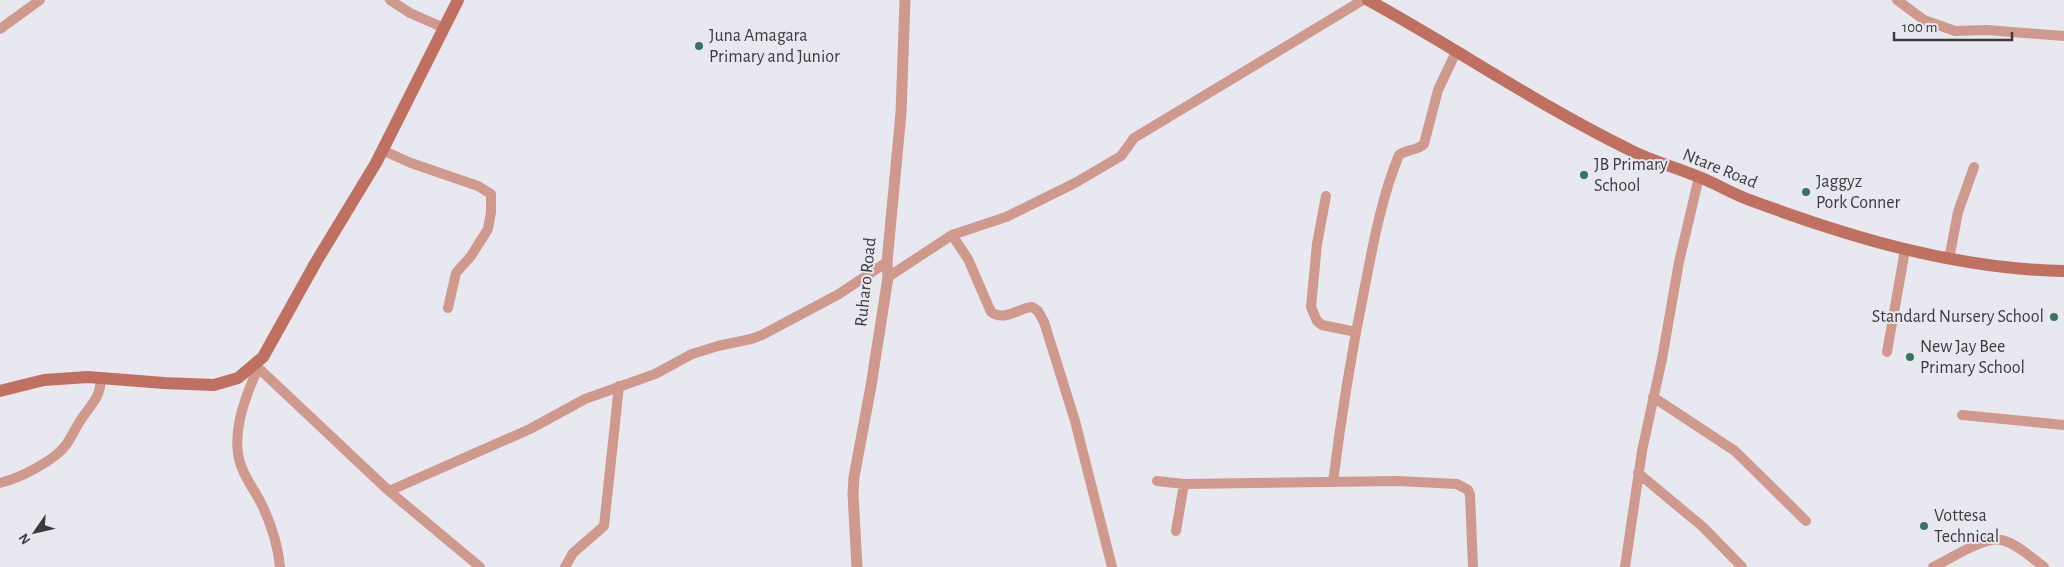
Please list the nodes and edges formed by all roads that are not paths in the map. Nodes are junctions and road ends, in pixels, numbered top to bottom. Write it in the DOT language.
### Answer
graph roads {
  1 [pos="40,0"];
  2 [pos="390,0"];
  3 [pos="458,0"];
  4 [pos="905,0"];
  5 [pos="1363,0"];
  6 [pos="1368,0"];
  7 [pos="1897,0"];
  8 [pos="444,28"];
  9 [pos="0,29"];
  10 [pos="2064,36"];
  11 [pos="1456,52"];
  12 [pos="382,150"];
  13 [pos="1974,167"];
  14 [pos="1699,177"];
  15 [pos="1326,196"];
  16 [pos="952,235"];
  17 [pos="1905,250"];
  18 [pos="1949,259"];
  19 [pos="887,262"];
  20 [pos="2064,271"];
  21 [pos="888,277"];
  22 [pos="448,308"];
  23 [pos="1356,332"];
  24 [pos="1886,352"];
  25 [pos="256,366"];
  26 [pos="101,378"];
  27 [pos="619,386"];
  28 [pos="0,391"];
  29 [pos="1654,397"];
  30 [pos="1962,415"];
  31 [pos="2064,425"];
  32 [pos="1638,473"];
  33 [pos="1157,481"];
  34 [pos="1333,482"];
  35 [pos="0,483"];
  36 [pos="1184,484"];
  37 [pos="388,491"];
  38 [pos="1806,521"];
  39 [pos="1176,531"];
  40 [pos="280,567"];
  41 [pos="480,567"];
  42 [pos="565,567"];
  43 [pos="857,567"];
  44 [pos="1112,567"];
  45 [pos="1473,567"];
  46 [pos="1625,567"];
  47 [pos="1742,567"];
  48 [pos="1933,567"];
  49 [pos="2044,567"];
  1 -- 9 [label="street"];
  2 -- 8 [label="street"];
  3 -- 8 [label="main road"];
  4 -- 19 [label="street, Ruharo Road"];
  5 -- 16 [label="street"];
  6 -- 11 [label="main road, Ntare Road"];
  7 -- 10 [label="street"];
  8 -- 12 [label="main road"];
  11 -- 14 [label="main road, Ntare Road"];
  11 -- 23 [label="street"];
  12 -- 22 [label="street"];
  12 -- 25 [label="main road"];
  13 -- 18 [label="street"];
  14 -- 17 [label="main road, Ntare Road"];
  14 -- 29 [label="street"];
  15 -- 23 [label="street"];
  16 -- 21 [label="street"];
  16 -- 44 [label="street"];
  17 -- 18 [label="main road, Ntare Road"];
  17 -- 24 [label="street"];
  18 -- 20 [label="main road, Ntare Road"];
  19 -- 21 [label="street, Ruharo Road"];
  19 -- 27 [label="street"];
  21 -- 43 [label="street, Ruharo Road"];
  23 -- 34 [label="street"];
  25 -- 26 [label="main road"];
  25 -- 37 [label="street"];
  25 -- 40 [label="street"];
  26 -- 28 [label="main road"];
  26 -- 35 [label="street"];
  27 -- 37 [label="street"];
  27 -- 42 [label="street"];
  29 -- 32 [label="street"];
  29 -- 38 [label="street"];
  30 -- 31 [label="street"];
  32 -- 46 [label="street"];
  32 -- 47 [label="street"];
  33 -- 36 [label="street"];
  34 -- 36 [label="street"];
  34 -- 45 [label="street"];
  36 -- 39 [label="street"];
  37 -- 41 [label="street"];
  48 -- 49 [label="street"];
}
